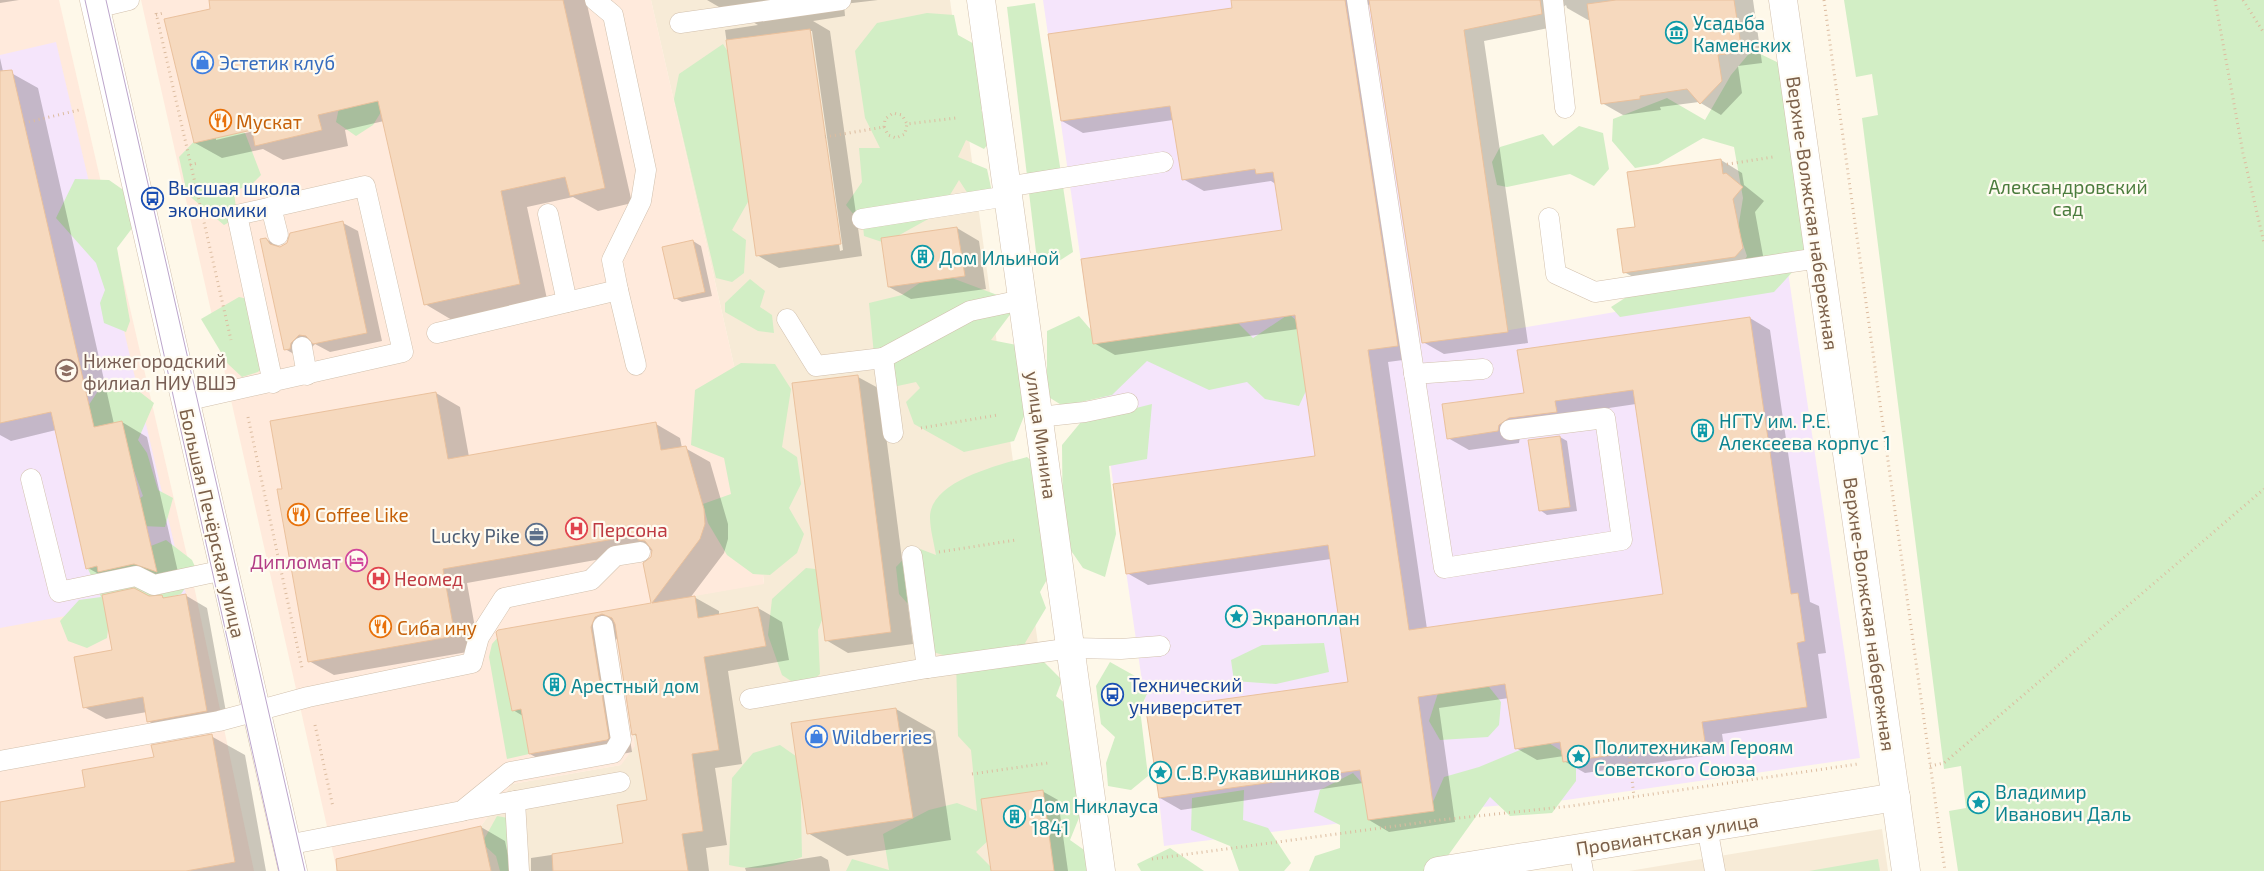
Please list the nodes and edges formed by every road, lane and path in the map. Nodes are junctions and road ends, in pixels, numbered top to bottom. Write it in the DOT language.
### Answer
graph roads {
  1 [pos="129,0"];
  2 [pos="595,0"];
  3 [pos="841,0"];
  4 [pos="981,0"];
  5 [pos="1357,0"];
  6 [pos="1552,0"];
  7 [pos="1783,0"];
  8 [pos="1824,0"];
  9 [pos="2216,0"];
  10 [pos="2243,0"];
  11 [pos="95,4"];
  12 [pos="155,7"];
  13 [pos="163,13"];
  14 [pos="156,15"];
  15 [pos="680,23"];
  16 [pos="2264,33"];
  17 [pos="1565,108"];
  18 [pos="79,110"];
  19 [pos="956,118"];
  20 [pos="24,124"];
  21 [pos="907,124"];
  22 [pos="884,127"];
  23 [pos="826,137"];
  24 [pos="1780,156"];
  25 [pos="1163,162"];
  26 [pos="198,163"];
  27 [pos="190,165"];
  28 [pos="1722,166"];
  29 [pos="1007,192"];
  30 [pos="271,208"];
  31 [pos="548,214"];
  32 [pos="1549,218"];
  33 [pos="862,219"];
  34 [pos="278,235"];
  35 [pos="2264,244"];
  36 [pos="1819,258"];
  37 [pos="618,290"];
  38 [pos="1022,300"];
  39 [pos="567,302"];
  40 [pos="787,319"];
  41 [pos="437,334"];
  42 [pos="231,342"];
  43 [pos="302,347"];
  44 [pos="883,358"];
  45 [pos="636,365"];
  46 [pos="1483,369"];
  47 [pos="1414,374"];
  48 [pos="307,375"];
  49 [pos="273,383"];
  50 [pos="242,390"];
  51 [pos="185,401"];
  52 [pos="1128,403"];
  53 [pos="998,415"];
  54 [pos="1039,417"];
  55 [pos="1510,430"];
  56 [pos="893,433"];
  57 [pos="32,480"];
  58 [pos="2264,489"];
  59 [pos="1016,540"];
  60 [pos="640,552"];
  61 [pos="912,556"];
  62 [pos="224,570"];
  63 [pos="602,626"];
  64 [pos="1160,646"];
  65 [pos="1072,648"];
  66 [pos="927,668"];
  67 [pos="308,697"];
  68 [pos="750,698"];
  69 [pos="257,712"];
  70 [pos="1629,752"];
  71 [pos="0,761"];
  72 [pos="1048,763"];
  73 [pos="1868,763"];
  74 [pos="1930,766"];
  75 [pos="972,774"];
  76 [pos="620,782"];
  77 [pos="1896,796"];
  78 [pos="1634,797"];
  79 [pos="515,801"];
  80 [pos="462,811"];
  81 [pos="1707,828"];
  82 [pos="339,834"];
  83 [pos="287,845"];
  84 [pos="1152,859"];
  85 [pos="1581,860"];
  86 [pos="293,871"];
  87 [pos="519,871"];
  88 [pos="1101,871"];
  89 [pos="1438,871"];
  90 [pos="1715,871"];
  91 [pos="1906,871"];
  92 [pos="1945,871"];
  1 -- 11 [label="lane"];
  2 -- 37 [label="lane"];
  3 -- 15 [label="lane"];
  4 -- 29 [label="street, улица Минина"];
  5 -- 47 [label="lane"];
  6 -- 17 [label="lane"];
  7 -- 36 [label="street, Верхне-Волжская набережная"];
  8 -- 74 [label="path, Верхне-Волжская набережная"];
  9 -- 35 [label="path"];
  10 -- 16 [label="path"];
  11 -- 51 [label="street, Большая Печёрская улица"];
  12 -- 14 [label="path"];
  13 -- 14 [label="path"];
  14 -- 27 [label="path"];
  18 -- 20 [label="path"];
  19 -- 21 [label="path"];
  21 -- 22 [label="path"];
  21 -- 22 [label="path"];
  22 -- 23 [label="path"];
  24 -- 28 [label="path"];
  25 -- 29 [label="lane"];
  26 -- 27 [label="path"];
  27 -- 42 [label="path"];
  29 -- 33 [label="lane"];
  29 -- 38 [label="street, улица Минина"];
  30 -- 34 [label="lane"];
  30 -- 48 [label="lane"];
  30 -- 49 [label="lane"];
  31 -- 39 [label="lane"];
  32 -- 36 [label="lane"];
  36 -- 77 [label="street, Верхне-Волжская набережная"];
  37 -- 39 [label="lane"];
  37 -- 45 [label="lane"];
  38 -- 44 [label="lane"];
  38 -- 54 [label="street, улица Минина"];
  39 -- 41 [label="lane"];
  40 -- 44 [label="lane"];
  43 -- 48 [label="lane"];
  44 -- 56 [label="lane"];
  46 -- 47 [label="lane"];
  47 -- 55 [label="lane"];
  48 -- 49 [label="lane"];
  49 -- 50 [label="lane"];
  50 -- 51 [label="lane"];
  50 -- 67 [label="path"];
  51 -- 62 [label="street, Большая Печёрская улица"];
  52 -- 54 [label="lane"];
  53 -- 56 [label="path"];
  54 -- 65 [label="street, улица Минина"];
  57 -- 62 [label="lane"];
  58 -- 74 [label="path"];
  59 -- 61 [label="path"];
  60 -- 67 [label="lane"];
  61 -- 66 [label="lane"];
  62 -- 69 [label="street, Большая Печёрская улица"];
  63 -- 80 [label="lane"];
  64 -- 65 [label="lane"];
  65 -- 66 [label="lane"];
  65 -- 88 [label="street, улица Минина"];
  66 -- 68 [label="lane"];
  67 -- 69 [label="lane"];
  67 -- 82 [label="path"];
  69 -- 71 [label="lane"];
  69 -- 83 [label="street, Большая Печёрская улица"];
  70 -- 78 [label="path"];
  72 -- 75 [label="path"];
  73 -- 78 [label="path"];
  74 -- 92 [label="path, Верхне-Волжская набережная"];
  76 -- 79 [label="lane"];
  77 -- 81 [label="street, Провиантская улица"];
  77 -- 91 [label="street, Верхне-Волжская набережная"];
  78 -- 84 [label="path"];
  79 -- 80 [label="lane"];
  79 -- 87 [label="lane"];
  80 -- 82 [label="lane"];
  81 -- 85 [label="street, Провиантская улица"];
  81 -- 90 [label="lane"];
  82 -- 83 [label="lane"];
  83 -- 86 [label="street, Большая Печёрская улица"];
  85 -- 89 [label="street, Провиантская улица"];
}
